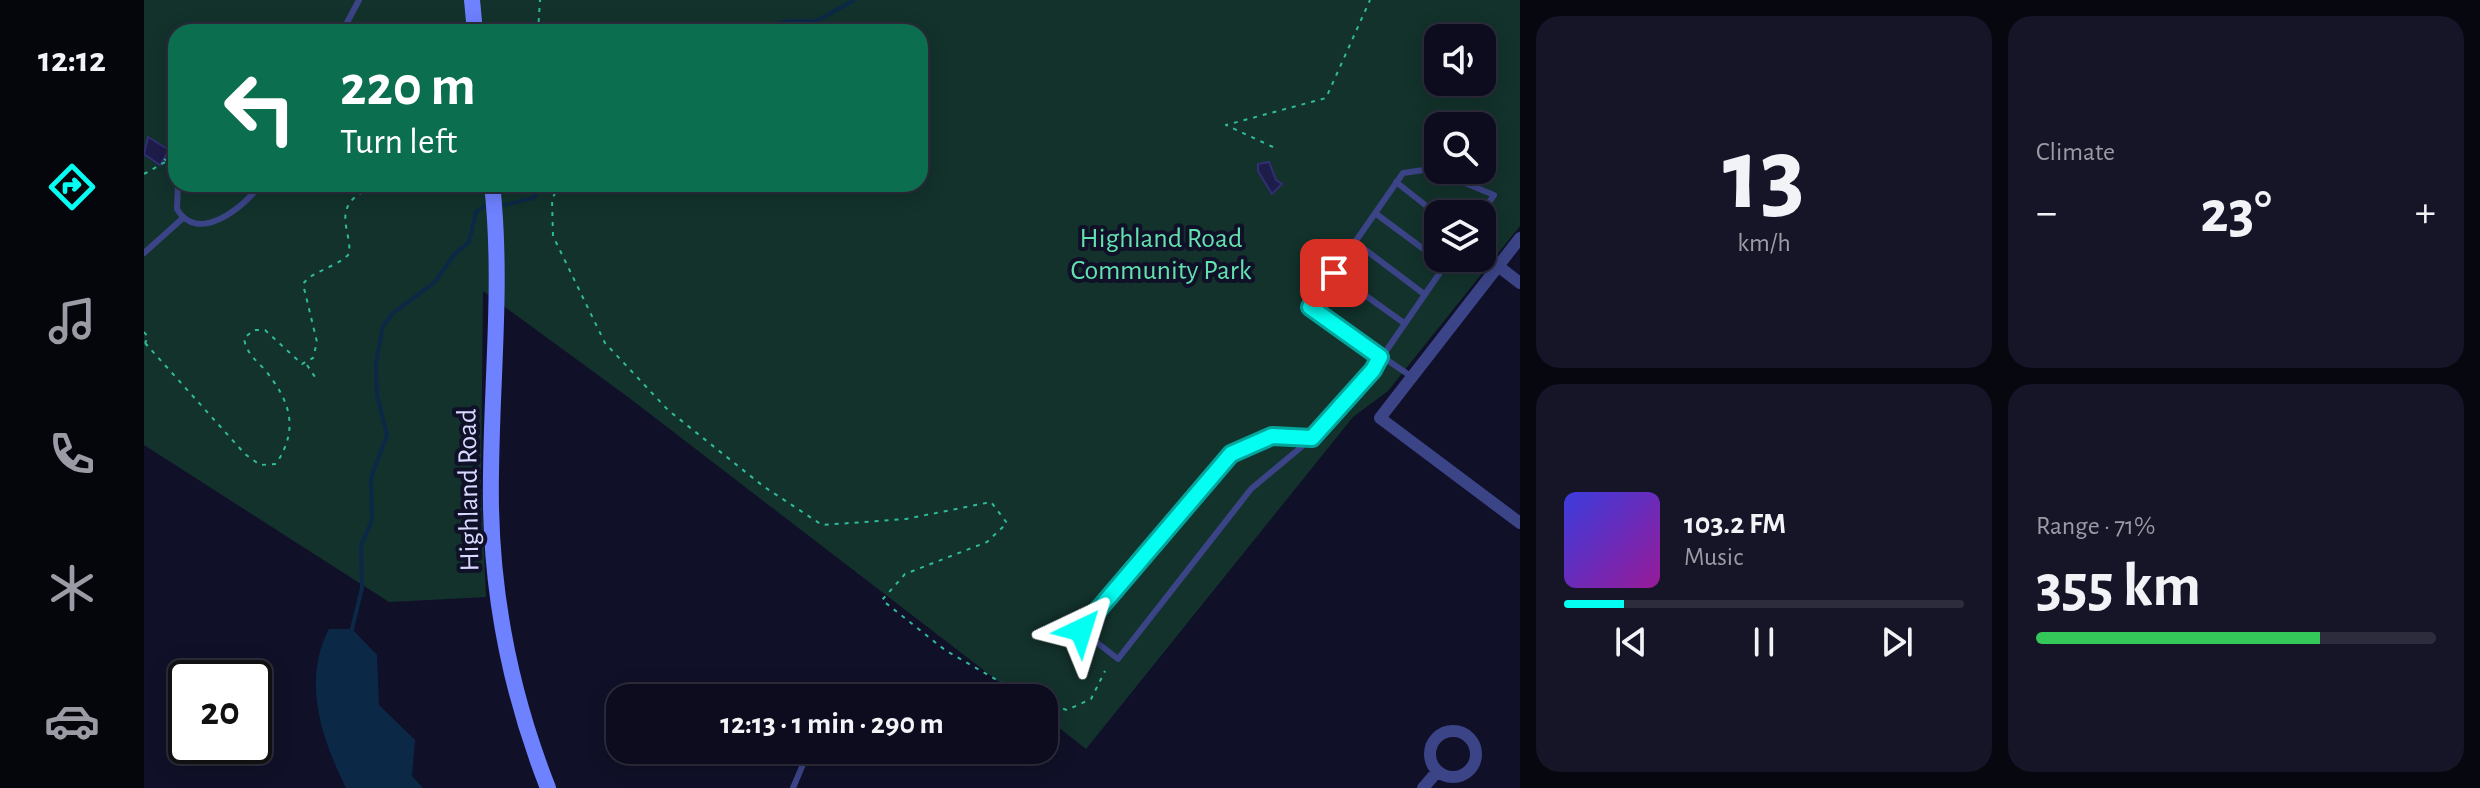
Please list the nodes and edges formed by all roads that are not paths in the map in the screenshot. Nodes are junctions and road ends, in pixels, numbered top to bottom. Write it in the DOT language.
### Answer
graph roads {
  1 [pos="359,0"];
  2 [pos="472,0"];
  3 [pos="346,24"];
  4 [pos="474,24"];
  5 [pos="1396,182"];
  6 [pos="178,192"];
  7 [pos="253,192"];
  8 [pos="492,192"];
  9 [pos="1491,200"];
  10 [pos="1424,204"];
  11 [pos="1375,213"];
  12 [pos="183,218"];
  13 [pos="1520,238"];
  14 [pos="1355,242"];
  15 [pos="1424,249"];
  16 [pos="144,253"];
  17 [pos="1498,266"];
  18 [pos="1440,272"];
  19 [pos="1334,273"];
  20 [pos="1520,283"];
  21 [pos="1424,294"];
  22 [pos="1404,323"];
  23 [pos="1380,357"];
  24 [pos="1412,377"];
  25 [pos="1312,438"];
  26 [pos="1520,523"];
  27 [pos="803,764"];
  28 [pos="1436,773"];
  29 [pos="548,788"];
  30 [pos="793,788"];
  31 [pos="1423,788"];
  1 -- 3 [label="lane"];
  2 -- 4 [label="street"];
  5 -- 9 [label="lane"];
  5 -- 10 [label="lane"];
  5 -- 11 [label="lane"];
  6 -- 12 [label="lane"];
  7 -- 12 [label="lane"];
  8 -- 29 [label="street, Highland Road"];
  11 -- 14 [label="lane"];
  11 -- 15 [label="lane"];
  12 -- 16 [label="lane"];
  13 -- 17 [label="street"];
  14 -- 19 [label="lane"];
  14 -- 21 [label="lane"];
  17 -- 20 [label="street"];
  17 -- 24 [label="street"];
  18 -- 21 [label="lane"];
  19 -- 22 [label="lane"];
  19 -- 23 [label="lane"];
  21 -- 22 [label="lane"];
  22 -- 23 [label="lane"];
  23 -- 24 [label="lane"];
  23 -- 25 [label="lane"];
  24 -- 26 [label="street"];
  25 -- 25 [label="lane"];
  27 -- 30 [label="lane"];
  28 -- 31 [label="street"];
}
